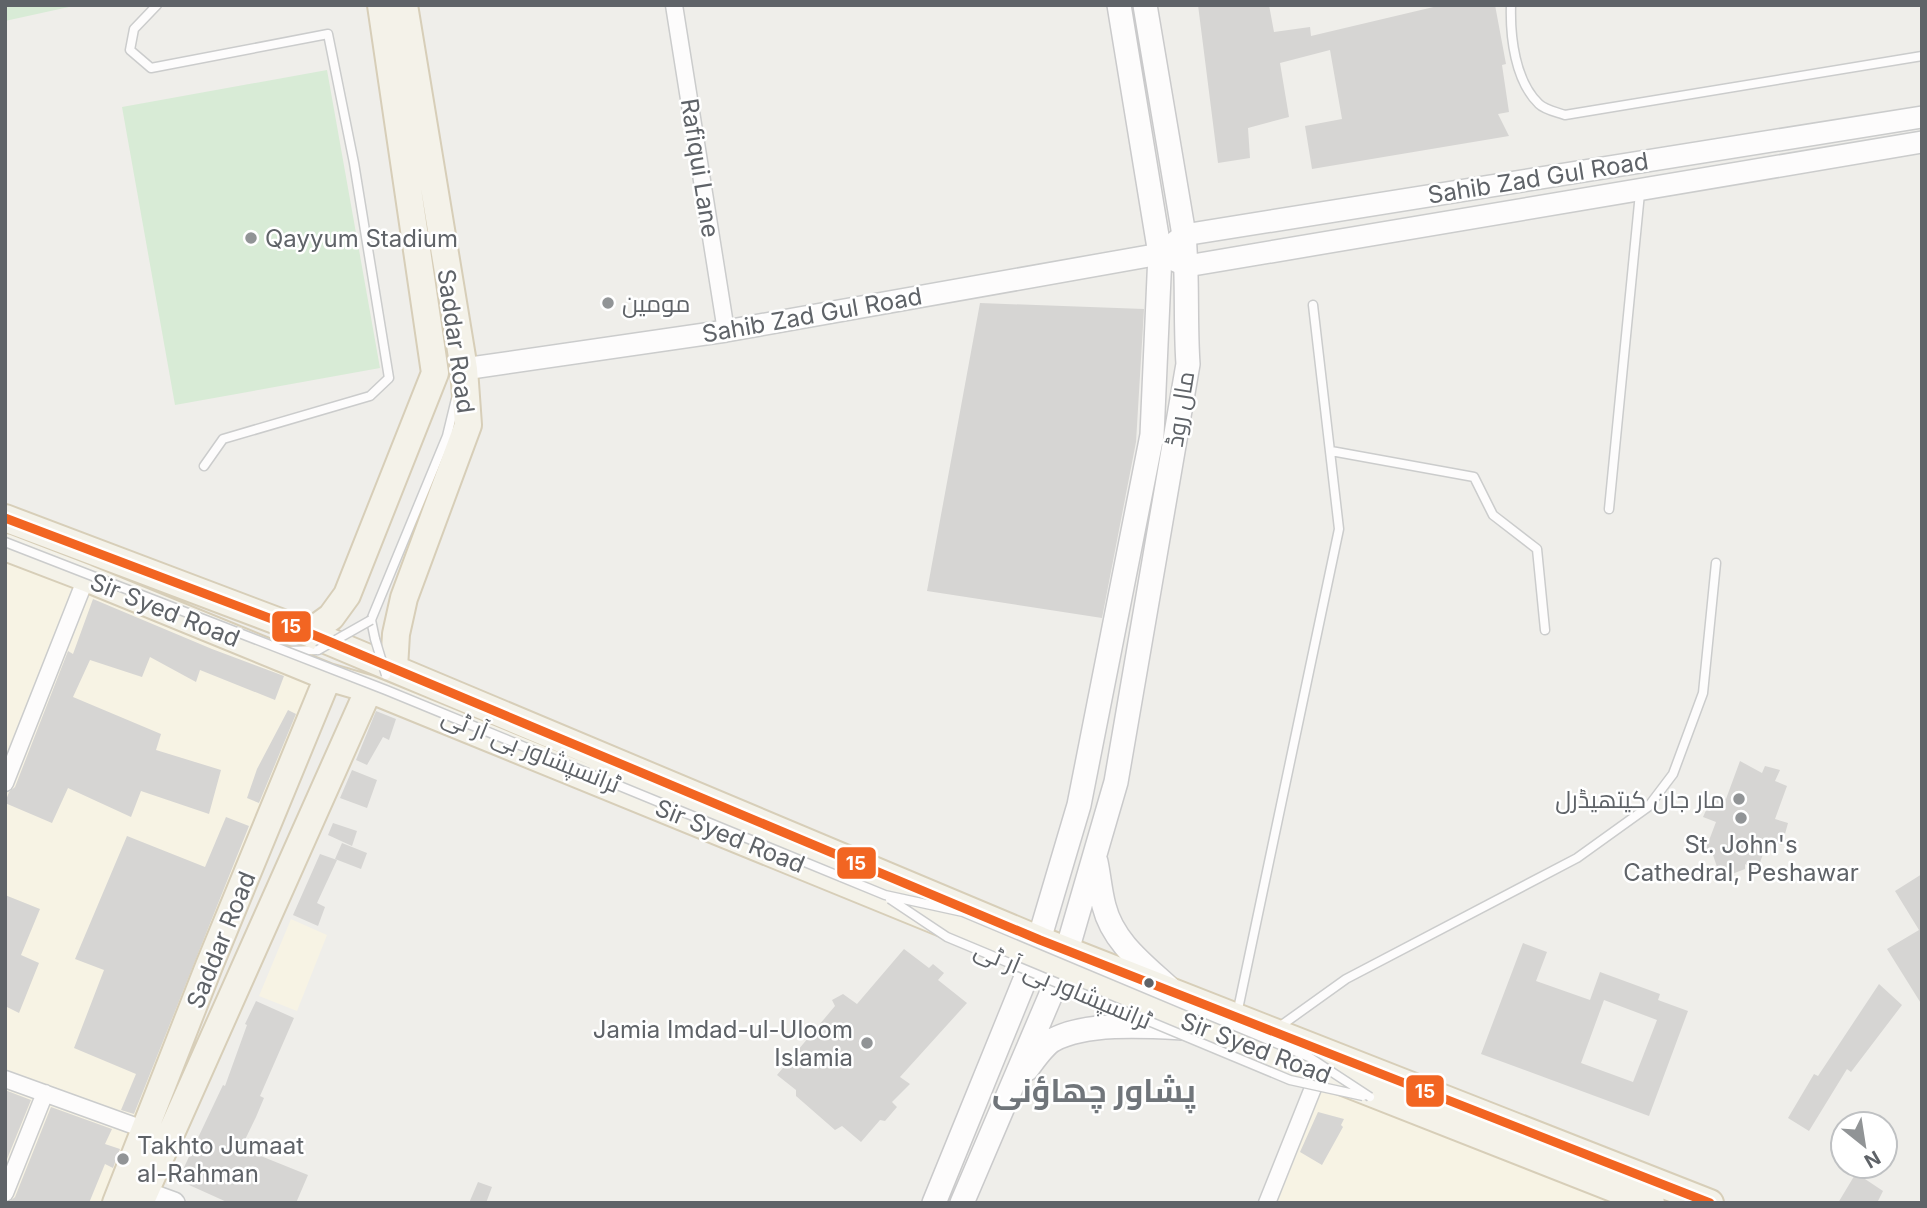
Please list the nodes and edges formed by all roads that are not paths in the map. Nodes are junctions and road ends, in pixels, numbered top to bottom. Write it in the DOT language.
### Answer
graph roads {
  1 [pos="157,5"];
  2 [pos="381,5"];
  3 [pos="404,5"];
  4 [pos="674,5"];
  5 [pos="1119,5"];
  6 [pos="1145,5"];
  7 [pos="1511,5"];
  8 [pos="1922,56"];
  9 [pos="1922,117"];
  10 [pos="1922,142"];
  11 [pos="421,190"];
  12 [pos="1640,190"];
  13 [pos="421,218"];
  14 [pos="1184,235"];
  15 [pos="433,242"];
  16 [pos="1160,254"];
  17 [pos="1187,266"];
  18 [pos="1314,305"];
  19 [pos="726,331"];
  20 [pos="459,374"];
  21 [pos="1331,451"];
  22 [pos="204,466"];
  23 [pos="1609,509"];
  24 [pos="5,518"];
  25 [pos="5,544"];
  26 [pos="1716,563"];
  27 [pos="86,578"];
  28 [pos="246,610"];
  29 [pos="371,620"];
  30 [pos="1545,630"];
  31 [pos="309,633"];
  32 [pos="234,639"];
  33 [pos="282,651"];
  34 [pos="394,668"];
  35 [pos="328,677"];
  36 [pos="369,689"];
  37 [pos="410,700"];
  38 [pos="5,783"];
  39 [pos="649,789"];
  40 [pos="1095,855"];
  41 [pos="885,895"];
  42 [pos="1037,950"];
  43 [pos="1064,961"];
  44 [pos="1175,993"];
  45 [pos="1237,1017"];
  46 [pos="1212,1030"];
  47 [pos="1273,1031"];
  48 [pos="1320,1073"];
  49 [pos="5,1079"];
  50 [pos="1010,1088"];
  51 [pos="45,1093"];
  52 [pos="1370,1097"];
  53 [pos="146,1130"];
  54 [pos="5,1193"];
  55 [pos="131,1195"];
  56 [pos="1640,1202"];
  57 [pos="174,1203"];
  58 [pos="934,1203"];
  59 [pos="962,1203"];
  60 [pos="1267,1203"];
  61 [pos="1710,1203"];
  1 -- 22 [label="lane"];
  2 -- 11 [label="main road, Saddar Road"];
  3 -- 11 [label="main road, Saddar Road"];
  4 -- 19 [label="street, Rafiqui Lane"];
  5 -- 16 [label="main road, مال روڈ"];
  6 -- 14 [label="main road, مال روڈ"];
  7 -- 8 [label="lane"];
  9 -- 14 [label="street, Sahib Zad Gul Road"];
  10 -- 12 [label="street, Sahib Zad Gul Road"];
  11 -- 13 [label="lane"];
  11 -- 15 [label="lane"];
  11 -- 20 [label="main road, Saddar Road"];
  11 -- 31 [label="main road, Saddar Road"];
  12 -- 17 [label="street, Sahib Zad Gul Road"];
  12 -- 23 [label="lane"];
  14 -- 16 [label="street, Sahib Zad Gul Road"];
  14 -- 17 [label="main road, مال روڈ"];
  16 -- 17 [label="street"];
  16 -- 19 [label="street, Sahib Zad Gul Road"];
  16 -- 42 [label="main road, مال روڈ"];
  17 -- 40 [label="main road, مال روڈ"];
  18 -- 21 [label="lane"];
  19 -- 20 [label="street, Sahib Zad Gul Road"];
  20 -- 29 [label="lane"];
  20 -- 34 [label="main road, Saddar Road"];
  21 -- 30 [label="lane"];
  21 -- 45 [label="lane"];
  24 -- 28 [label="main road, Sir Syed Road"];
  25 -- 27 [label="main road, Sir Syed Road"];
  25 -- 33 [label="lane, ٹرانسپشاور بی آر ٹی, bridge"];
  26 -- 47 [label="lane"];
  27 -- 32 [label="main road, Sir Syed Road"];
  27 -- 38 [label="street"];
  28 -- 31 [label="main road, Sir Syed Road"];
  28 -- 32 [label="main road"];
  29 -- 33 [label="lane, ٹرانسپشاور بی آر ٹی, bridge"];
  29 -- 37 [label="lane, ٹرانسپشاور بی آر ٹی, bridge"];
  31 -- 34 [label="main road, Sir Syed Road"];
  32 -- 35 [label="main road, Sir Syed Road"];
  33 -- 37 [label="lane, ٹرانسپشاور بی آر ٹی, bridge"];
  34 -- 39 [label="main road, Sir Syed Road"];
  35 -- 36 [label="main road, Sir Syed Road"];
  35 -- 53 [label="main road, Saddar Road"];
  36 -- 39 [label="main road, Sir Syed Road"];
  36 -- 55 [label="main road, Saddar Road"];
  37 -- 41 [label="lane, ٹرانسپشاور بی آر ٹی, bridge"];
  39 -- 42 [label="main road, Sir Syed Road"];
  40 -- 43 [label="main road, مال روڈ"];
  40 -- 44 [label="main road"];
  41 -- 52 [label="lane, ٹرانسپشاور بی آر ٹی, bridge"];
  41 -- 52 [label="lane, ٹرانسپشاور بی آر ٹی, bridge"];
  42 -- 43 [label="main road, Sir Syed Road"];
  42 -- 58 [label="main road, مال روڈ"];
  43 -- 44 [label="main road, Sir Syed Road"];
  43 -- 46 [label="main road, Sir Syed Road"];
  43 -- 50 [label="main road, مال روڈ"];
  44 -- 45 [label="main road, Sir Syed Road"];
  45 -- 47 [label="main road, Sir Syed Road"];
  46 -- 48 [label="main road, Sir Syed Road"];
  46 -- 50 [label="main road"];
  47 -- 61 [label="main road, Sir Syed Road"];
  48 -- 56 [label="main road, Sir Syed Road"];
  48 -- 60 [label="street"];
  49 -- 51 [label="street"];
  50 -- 59 [label="main road, مال روڈ"];
  51 -- 53 [label="street"];
  51 -- 54 [label="street"];
  52 -- 56 [label="lane, ٹرانسپشاور بی آر ٹی"];
  53 -- 55 [label="main road, Saddar Road"];
  55 -- 57 [label="street"];
}
